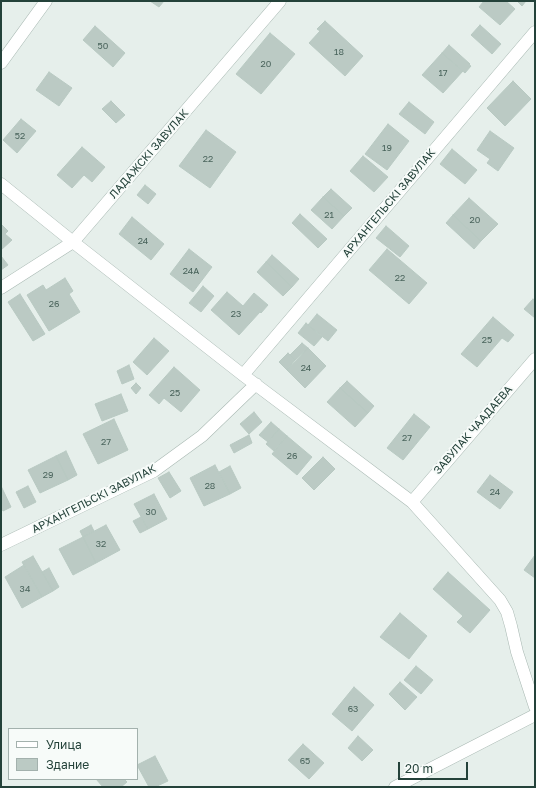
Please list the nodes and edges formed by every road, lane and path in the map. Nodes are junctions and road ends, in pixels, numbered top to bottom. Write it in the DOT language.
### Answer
graph roads {
  1 [pos="46,1"];
  2 [pos="280,1"];
  3 [pos="535,32"];
  4 [pos="1,63"];
  5 [pos="1,184"];
  6 [pos="73,242"];
  7 [pos="1,288"];
  8 [pos="535,359"];
  9 [pos="244,375"];
  10 [pos="256,384"];
  11 [pos="412,502"];
  12 [pos="1,545"];
  13 [pos="535,707"];
  14 [pos="535,715"];
  15 [pos="395,787"];
  1 -- 4 [label="street"];
  2 -- 6 [label="street, ЛАДАЖСКІ ЗАВУЛАК"];
  3 -- 9 [label="street, АРХАНГЕЛЬСКІ ЗАВУЛАК"];
  5 -- 6 [label="street"];
  6 -- 7 [label="street, ЛАДАЖСКІ ЗАВУЛАК"];
  6 -- 9 [label="street"];
  8 -- 11 [label="street, ЗАВУЛАК ЧААДАЕВА"];
  9 -- 10 [label="street"];
  10 -- 11 [label="street"];
  10 -- 12 [label="street, АРХАНГЕЛЬСКІ ЗАВУЛАК"];
  11 -- 13 [label="street"];
  14 -- 15 [label="street"];
}
